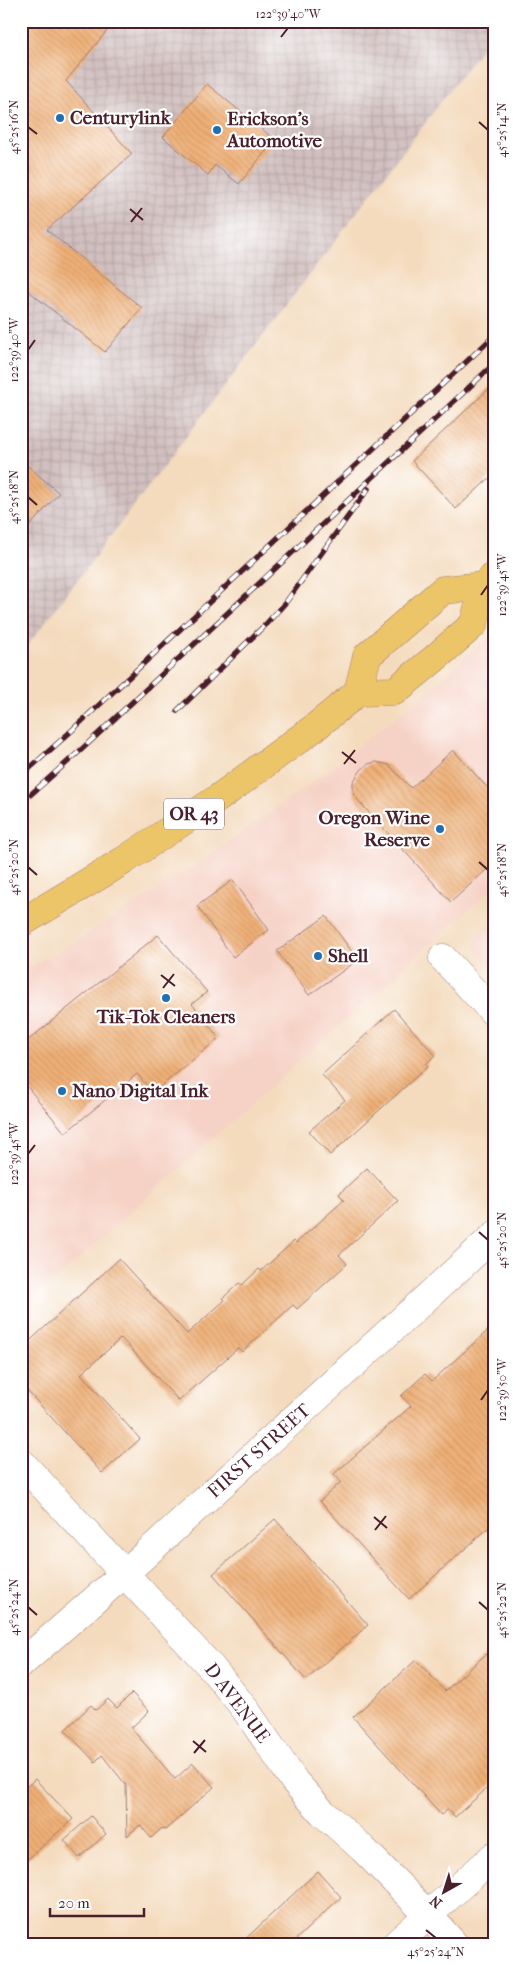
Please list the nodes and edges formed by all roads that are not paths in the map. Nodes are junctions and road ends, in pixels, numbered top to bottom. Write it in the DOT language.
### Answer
graph roads {
  1 [pos="489,580"];
  2 [pos="358,692"];
  3 [pos="21,923"];
  4 [pos="443,958"];
  5 [pos="495,1014"];
  6 [pos="495,1235"];
  7 [pos="21,1462"];
  8 [pos="124,1574"];
  9 [pos="21,1664"];
  10 [pos="495,1855"];
  11 [pos="428,1915"];
  12 [pos="396,1944"];
  13 [pos="454,1944"];
  1 -- 2 [label="main road"];
  1 -- 2 [label="main road"];
  2 -- 3 [label="main road, OR 43"];
  4 -- 5 [label="street"];
  6 -- 8 [label="street, FIRST STREET"];
  7 -- 8 [label="street, D AVENUE"];
  8 -- 9 [label="street, FIRST STREET"];
  8 -- 11 [label="street, D AVENUE"];
  10 -- 11 [label="street"];
  11 -- 12 [label="street"];
  11 -- 13 [label="street, D AVENUE"];
}
